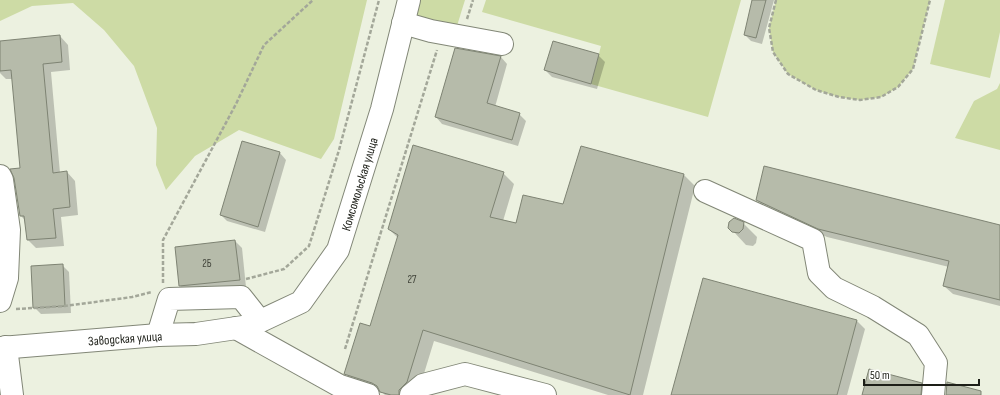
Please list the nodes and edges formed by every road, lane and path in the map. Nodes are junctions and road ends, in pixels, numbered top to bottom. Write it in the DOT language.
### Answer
graph roads {
  1 [pos="313,0"];
  2 [pos="379,0"];
  3 [pos="409,0"];
  4 [pos="776,0"];
  5 [pos="930,0"];
  6 [pos="403,23"];
  7 [pos="443,33"];
  8 [pos="502,44"];
  9 [pos="0,176"];
  10 [pos="705,191"];
  11 [pos="240,280"];
  12 [pos="163,290"];
  13 [pos="157,291"];
  14 [pos="7,305"];
  15 [pos="248,325"];
  16 [pos="158,335"];
  17 [pos="3,347"];
  18 [pos="345,349"];
  19 [pos="520,392"];
  20 [pos="12,395"];
  21 [pos="368,395"];
  22 [pos="411,395"];
  23 [pos="545,395"];
  24 [pos="933,395"];
  1 -- 12 [label="path"];
  2 -- 11 [label="path"];
  3 -- 6 [label="street, Комсомольская улица"];
  4 -- 5 [label="path"];
  6 -- 7 [label="street"];
  6 -- 15 [label="street, Комсомольская улица"];
  7 -- 8 [label="street"];
  7 -- 18 [label="path"];
  9 -- 14 [label="street"];
  10 -- 24 [label="street"];
  13 -- 14 [label="path"];
  15 -- 16 [label="street, Заводская улица"];
  15 -- 16 [label="street"];
  15 -- 21 [label="street"];
  16 -- 17 [label="street, Заводская улица"];
  17 -- 20 [label="street"];
  19 -- 22 [label="street"];
  19 -- 23 [label="street"];
}
